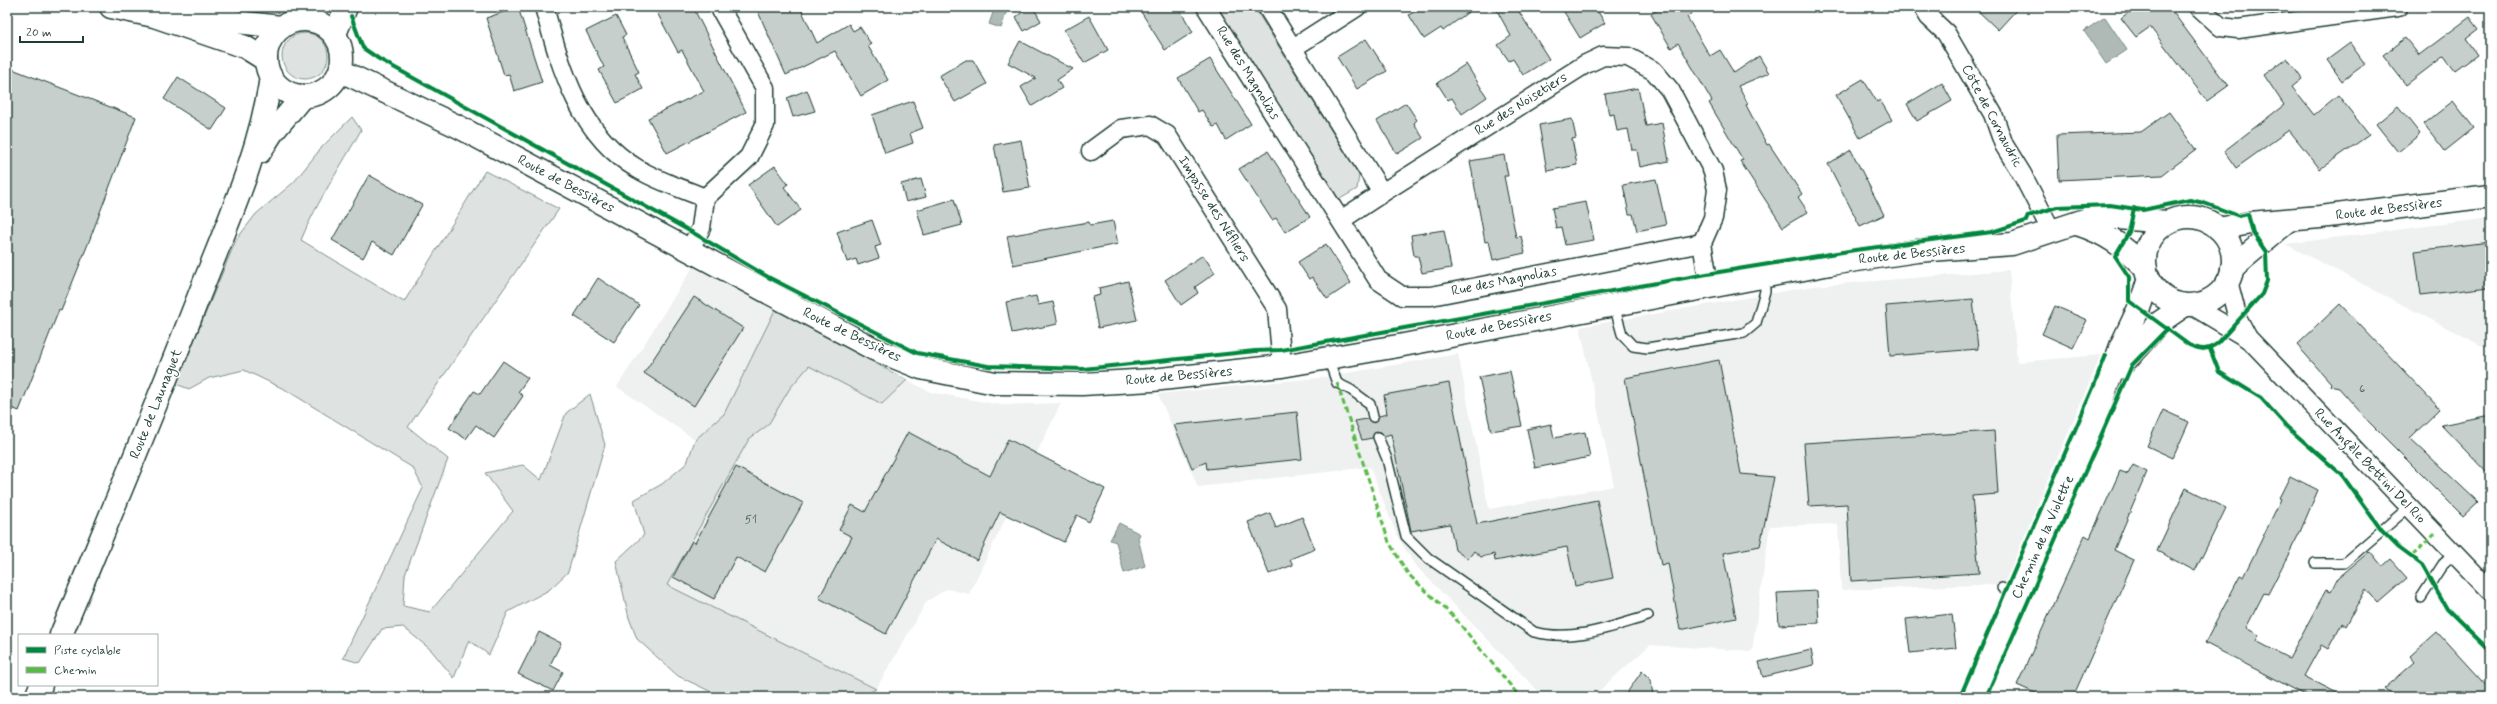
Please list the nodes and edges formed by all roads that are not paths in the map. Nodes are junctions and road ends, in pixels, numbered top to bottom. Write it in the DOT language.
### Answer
graph roads {
  1 [pos="111,7"];
  2 [pos="346,7"];
  3 [pos="544,7"];
  4 [pos="722,7"];
  5 [pos="1206,7"];
  6 [pos="1266,7"];
  7 [pos="1357,7"];
  8 [pos="1923,7"];
  9 [pos="2199,7"];
  10 [pos="2398,7"];
  11 [pos="154,16"];
  12 [pos="300,18"];
  13 [pos="335,34"];
  14 [pos="1293,48"];
  15 [pos="268,69"];
  16 [pos="341,71"];
  17 [pos="303,96"];
  18 [pos="1091,151"];
  19 [pos="248,171"];
  20 [pos="1382,193"];
  21 [pos="2490,196"];
  22 [pos="705,198"];
  23 [pos="1341,220"];
  24 [pos="2288,221"];
  25 [pos="2167,222"];
  26 [pos="2077,224"];
  27 [pos="2219,230"];
  28 [pos="2052,232"];
  29 [pos="1702,243"];
  30 [pos="690,249"];
  31 [pos="2148,274"];
  32 [pos="1764,275"];
  33 [pos="2230,275"];
  34 [pos="1709,285"];
  35 [pos="1614,304"];
  36 [pos="2189,305"];
  37 [pos="2250,340"];
  38 [pos="1328,358"];
  39 [pos="1282,366"];
  40 [pos="2112,376"];
  41 [pos="1373,417"];
  42 [pos="1378,437"];
  43 [pos="2409,507"];
  44 [pos="2454,554"];
  45 [pos="2315,563"];
  46 [pos="2490,591"];
  47 [pos="2421,598"];
  48 [pos="1648,616"];
  49 [pos="61,634"];
  50 [pos="40,686"];
  51 [pos="36,697"];
  52 [pos="1974,697"];
  1 -- 11 [label="main road"];
  2 -- 13 [label="main road"];
  3 -- 22 [label="street"];
  4 -- 22 [label="street"];
  5 -- 23 [label="street, Rue des Magnolias"];
  6 -- 14 [label="street"];
  7 -- 14 [label="street"];
  8 -- 28 [label="street, Côte de Cornaudric"];
  9 -- 10 [label="street"];
  11 -- 12 [label="main road"];
  11 -- 15 [label="main road"];
  12 -- 13 [label="main road"];
  12 -- 15 [label="main road"];
  13 -- 16 [label="main road"];
  14 -- 20 [label="street"];
  15 -- 17 [label="main road"];
  15 -- 19 [label="main road, Route de Launaguet"];
  16 -- 17 [label="main road"];
  16 -- 30 [label="main road, Route de Bessières"];
  17 -- 19 [label="main road, Route de Launaguet"];
  18 -- 39 [label="street, Impasse des Néfliers"];
  19 -- 49 [label="main road, Route de Launaguet"];
  20 -- 23 [label="street"];
  20 -- 29 [label="street, Rue des Noisetiers"];
  21 -- 24 [label="main road, Route de Bessières"];
  22 -- 30 [label="street"];
  23 -- 29 [label="street, Rue des Magnolias"];
  24 -- 27 [label="main road, Route de Bessières"];
  24 -- 33 [label="main road"];
  25 -- 26 [label="main road, Route de Bessières"];
  25 -- 27 [label="main road"];
  25 -- 31 [label="main road"];
  26 -- 28 [label="main road, Route de Bessières"];
  26 -- 31 [label="main road"];
  27 -- 33 [label="main road"];
  28 -- 32 [label="main road, Route de Bessières"];
  29 -- 34 [label="street"];
  30 -- 39 [label="main road, Route de Bessières"];
  31 -- 36 [label="main road"];
  31 -- 40 [label="main road, Chemin de la Violette"];
  32 -- 34 [label="main road, Route de Bessières"];
  32 -- 35 [label="lane"];
  33 -- 36 [label="main road"];
  33 -- 37 [label="street, Rue Angèle Bettini Del Rio"];
  34 -- 35 [label="main road, Route de Bessières"];
  35 -- 38 [label="main road, Route de Bessières"];
  36 -- 37 [label="street, Rue Angèle Bettini Del Rio"];
  36 -- 40 [label="main road, Chemin de la Violette"];
  37 -- 43 [label="street, Rue Angèle Bettini Del Rio"];
  38 -- 39 [label="main road, Route de Bessières"];
  38 -- 41 [label="lane"];
  40 -- 52 [label="main road, Chemin de la Violette"];
  42 -- 48 [label="lane"];
  43 -- 44 [label="street, Rue Angèle Bettini Del Rio"];
  43 -- 45 [label="lane"];
  44 -- 46 [label="street, Rue Angèle Bettini Del Rio"];
  44 -- 47 [label="lane"];
  50 -- 51 [label="main road"];
}
